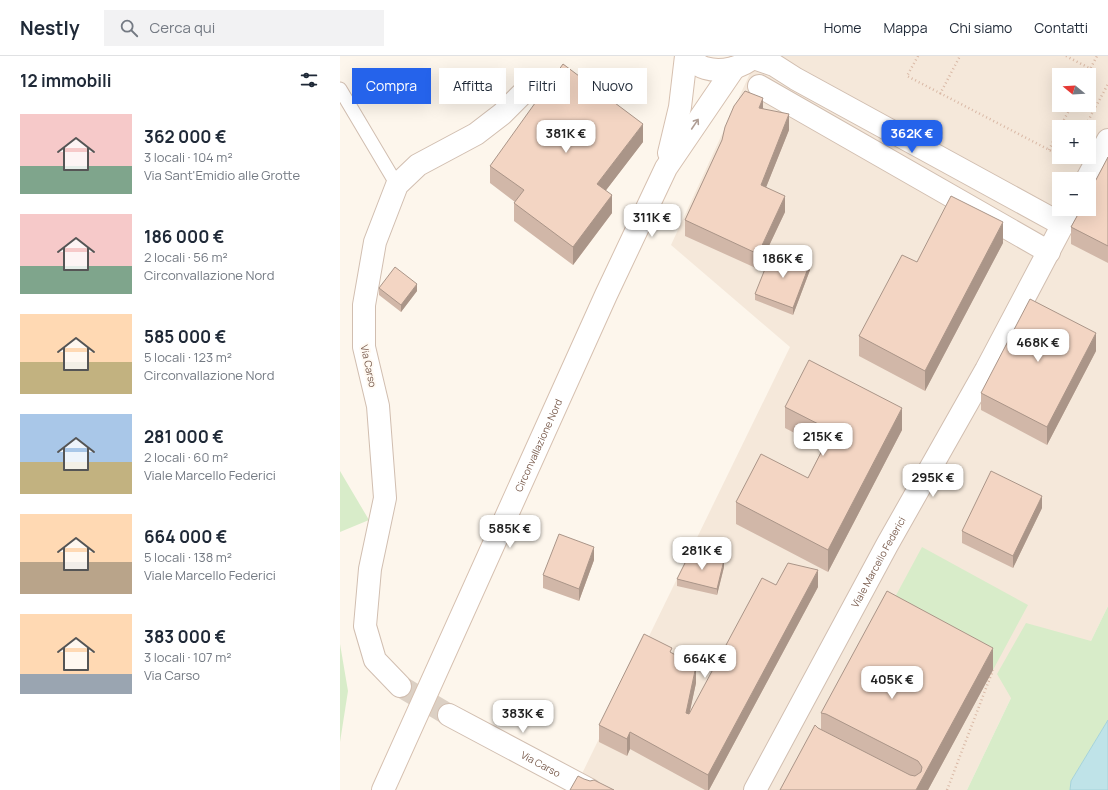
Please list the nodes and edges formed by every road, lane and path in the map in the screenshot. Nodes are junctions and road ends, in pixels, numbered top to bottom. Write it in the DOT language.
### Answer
graph roads {
  1 [pos="686,56"];
  2 [pos="779,56"];
  3 [pos="918,56"];
  4 [pos="960,56"];
  5 [pos="1066,56"];
  6 [pos="1097,56"];
  7 [pos="754,57"];
  8 [pos="734,68"];
  9 [pos="1088,68"];
  10 [pos="1091,68"];
  11 [pos="796,79"];
  12 [pos="1108,84"];
  13 [pos="759,86"];
  14 [pos="340,89"];
  15 [pos="940,94"];
  16 [pos="514,102"];
  17 [pos="1090,120"];
  18 [pos="1108,140"];
  19 [pos="1052,145"];
  20 [pos="1049,150"];
  21 [pos="1052,152"];
  22 [pos="666,168"];
  23 [pos="1091,172"];
  24 [pos="397,185"];
  25 [pos="1067,217"];
  26 [pos="1049,252"];
  27 [pos="993,670"];
  28 [pos="400,686"];
  29 [pos="449,715"];
  30 [pos="383,790"];
  31 [pos="590,790"];
  32 [pos="756,790"];
  33 [pos="947,790"];
  1 -- 8 [label="street, Circonvallazione Nord"];
  1 -- 22 [label="street, Circonvallazione Nord"];
  2 -- 11 [label="street"];
  3 -- 15 [label="path"];
  4 -- 15 [label="path"];
  5 -- 9 [label="path"];
  6 -- 10 [label="path"];
  7 -- 8 [label="street, Circonvallazione Nord"];
  7 -- 11 [label="street"];
  22 -- 8 [label="street, Circonvallazione Nord, one-way"];
  11 -- 25 [label="street"];
  12 -- 17 [label="path"];
  13 -- 26 [label="street"];
  14 -- 24 [label="lane"];
  15 -- 20 [label="path"];
  16 -- 24 [label="street, Via Carso"];
  18 -- 23 [label="street"];
  19 -- 20 [label="path"];
  20 -- 21 [label="path"];
  22 -- 30 [label="street, Circonvallazione Nord"];
  24 -- 28 [label="street, Via Carso"];
  25 -- 26 [label="street, Viale Marcello Federici"];
  26 -- 32 [label="street, Viale Marcello Federici"];
  27 -- 33 [label="path"];
  29 -- 31 [label="street, Via Carso"];
}
